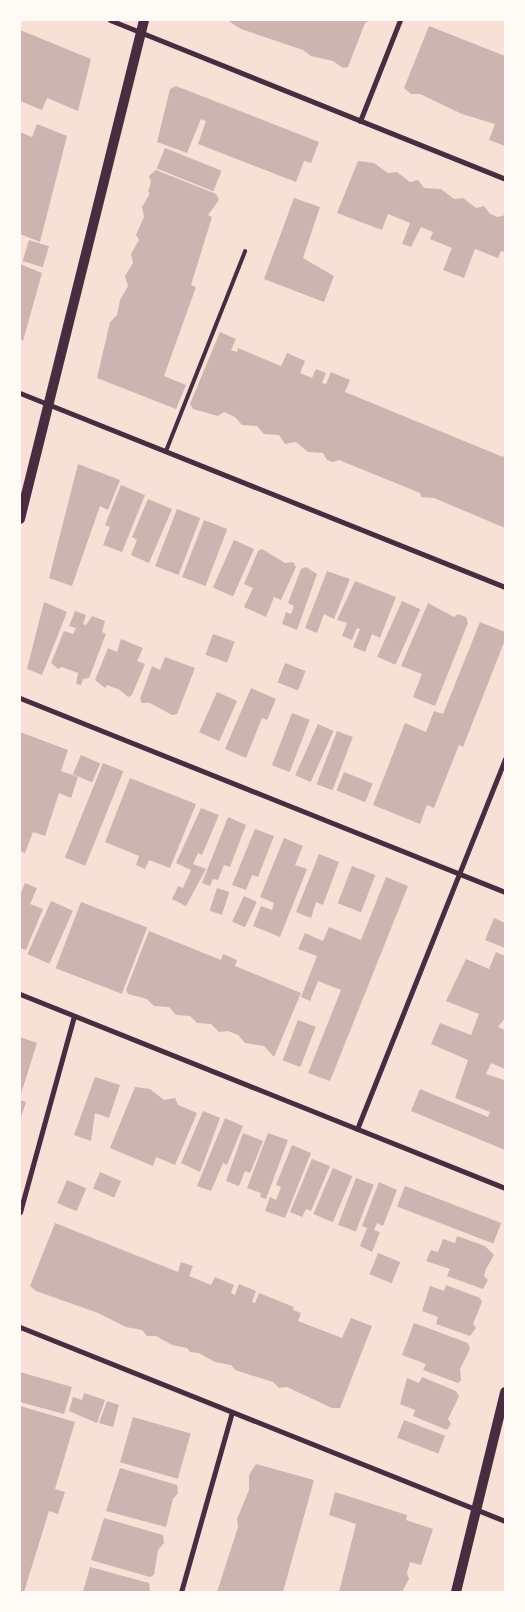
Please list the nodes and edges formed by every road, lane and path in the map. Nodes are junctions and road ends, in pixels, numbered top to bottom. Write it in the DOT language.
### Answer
graph roads {
  1 [pos="110,20"];
  2 [pos="144,20"];
  3 [pos="400,20"];
  4 [pos="141,32"];
  5 [pos="360,120"];
  6 [pos="505,179"];
  7 [pos="246,251"];
  8 [pos="20,393"];
  9 [pos="48,404"];
  10 [pos="166,451"];
  11 [pos="20,519"];
  12 [pos="505,587"];
  13 [pos="20,698"];
  14 [pos="505,760"];
  15 [pos="460,874"];
  16 [pos="505,892"];
  17 [pos="20,994"];
  18 [pos="74,1016"];
  19 [pos="357,1128"];
  20 [pos="505,1188"];
  21 [pos="20,1212"];
  22 [pos="20,1327"];
  23 [pos="505,1392"];
  24 [pos="232,1412"];
  25 [pos="476,1509"];
  26 [pos="505,1521"];
  27 [pos="181,1592"];
  28 [pos="456,1592"];
  1 -- 4 [label="street"];
  2 -- 4 [label="main road"];
  3 -- 5 [label="street"];
  4 -- 5 [label="street"];
  4 -- 9 [label="main road"];
  5 -- 6 [label="street"];
  7 -- 10 [label="lane"];
  8 -- 9 [label="street"];
  9 -- 10 [label="street"];
  9 -- 11 [label="main road"];
  10 -- 12 [label="street"];
  13 -- 15 [label="street"];
  14 -- 15 [label="street"];
  15 -- 16 [label="street"];
  15 -- 19 [label="street"];
  17 -- 18 [label="street"];
  18 -- 19 [label="street"];
  18 -- 21 [label="street"];
  19 -- 20 [label="street"];
  22 -- 24 [label="street"];
  23 -- 25 [label="main road"];
  24 -- 25 [label="street"];
  24 -- 27 [label="street"];
  25 -- 26 [label="street"];
  25 -- 28 [label="main road"];
}
